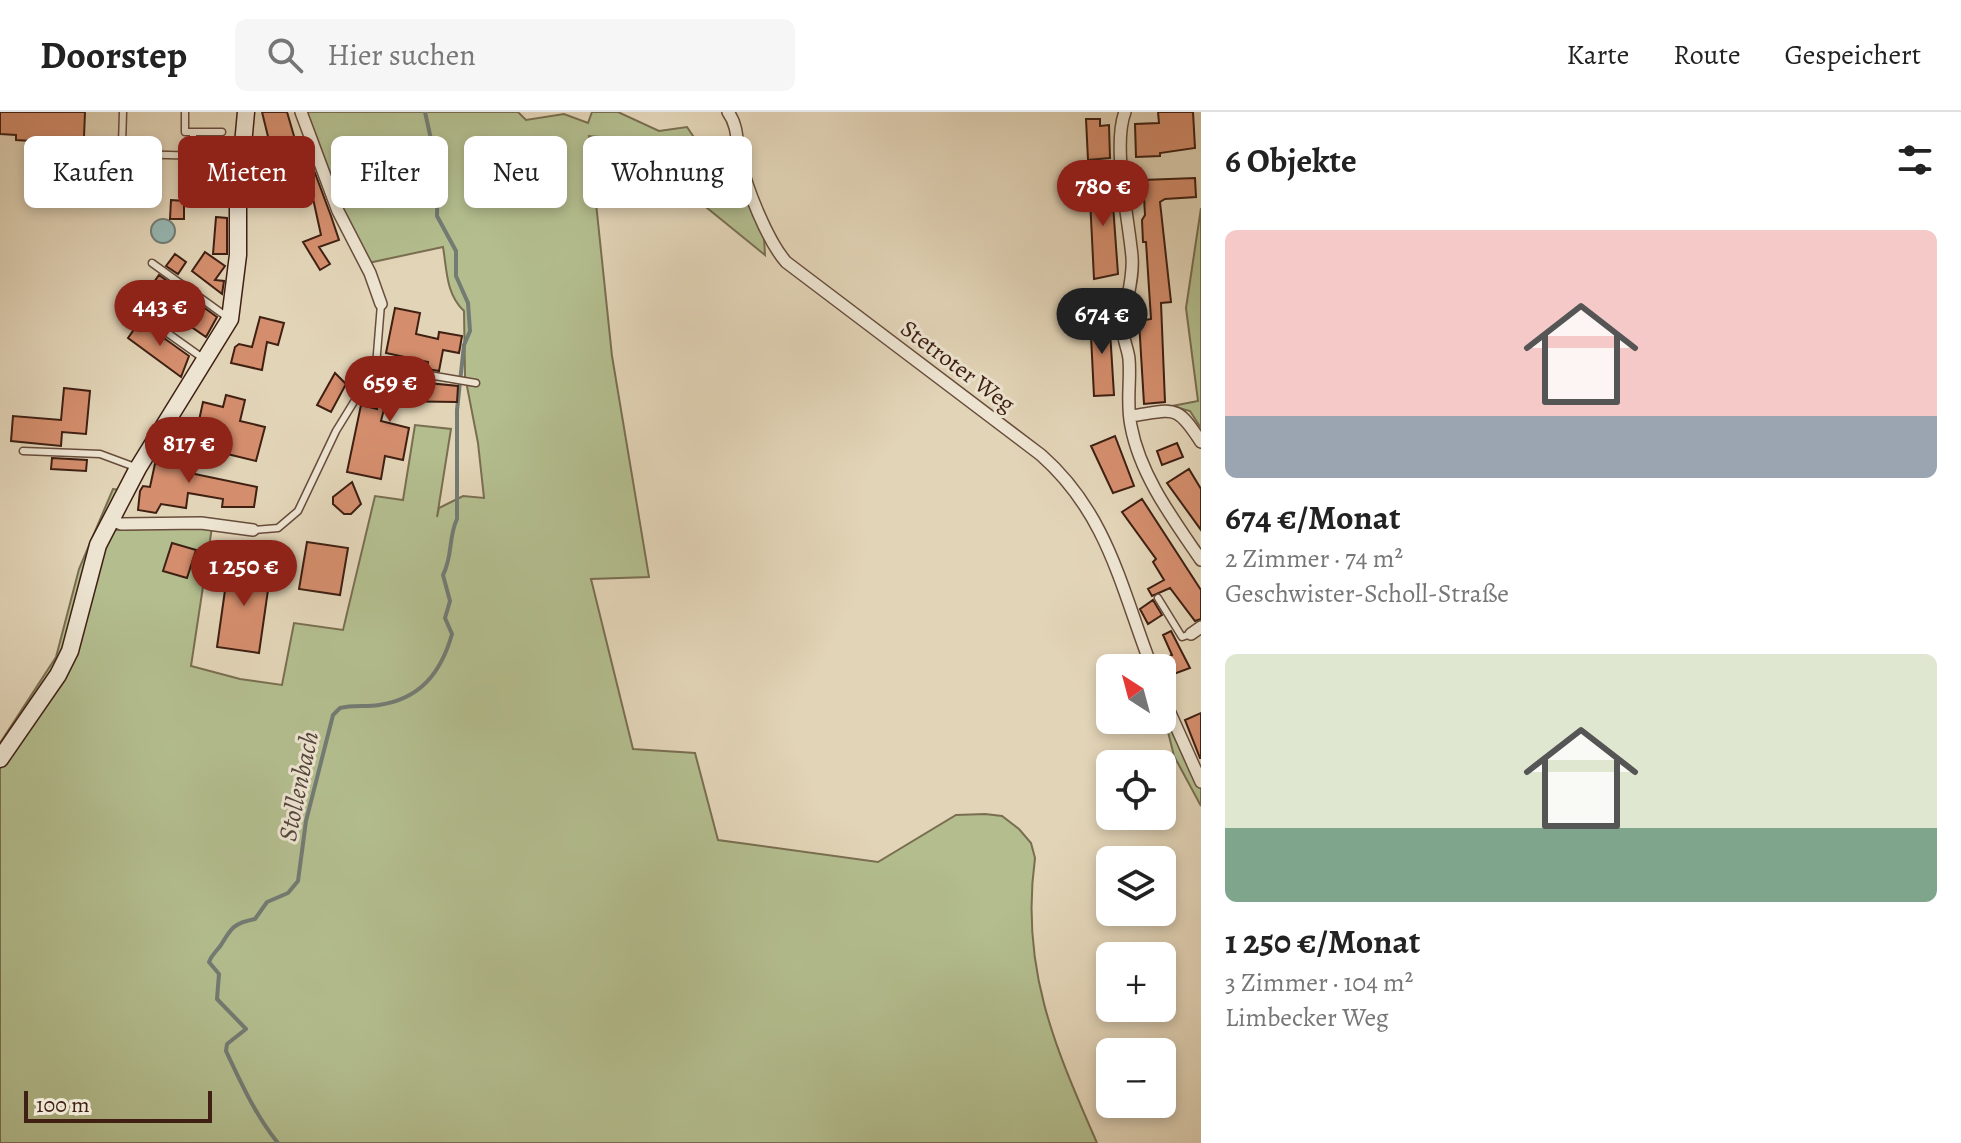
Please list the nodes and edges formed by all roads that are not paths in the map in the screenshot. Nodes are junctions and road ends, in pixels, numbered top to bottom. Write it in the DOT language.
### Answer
graph roads {
  1 [pos="123,112"];
  2 [pos="185,112"];
  3 [pos="246,112"];
  4 [pos="301,112"];
  5 [pos="728,112"];
  6 [pos="1125,112"];
  7 [pos="193,132"];
  8 [pos="222,132"];
  9 [pos="193,136"];
  10 [pos="243,136"];
  11 [pos="178,156"];
  12 [pos="239,208"];
  13 [pos="152,263"];
  14 [pos="124,302"];
  15 [pos="381,304"];
  16 [pos="230,319"];
  17 [pos="207,361"];
  18 [pos="376,366"];
  19 [pos="476,383"];
  20 [pos="1130,416"];
  21 [pos="1201,442"];
  22 [pos="23,451"];
  23 [pos="138,468"];
  24 [pos="111,520"];
  25 [pos="253,530"];
  26 [pos="1201,560"];
  27 [pos="1158,598"];
  28 [pos="1196,631"];
  29 [pos="1147,654"];
  30 [pos="1176,726"];
  31 [pos="0,759"];
  32 [pos="1201,782"];
  1 -- 11 [label="lane"];
  2 -- 7 [label="lane"];
  3 -- 10 [label="street"];
  4 -- 15 [label="street"];
  5 -- 29 [label="street, Stetroter Weg"];
  6 -- 20 [label="street"];
  7 -- 8 [label="lane"];
  7 -- 9 [label="lane"];
  12 -- 16 [label="street"];
  13 -- 16 [label="lane"];
  14 -- 17 [label="lane"];
  15 -- 18 [label="lane"];
  16 -- 17 [label="street"];
  17 -- 23 [label="street"];
  18 -- 19 [label="lane"];
  18 -- 25 [label="lane"];
  20 -- 21 [label="street"];
  20 -- 26 [label="street"];
  22 -- 23 [label="lane"];
  23 -- 24 [label="street"];
  24 -- 25 [label="street"];
  24 -- 31 [label="street"];
  27 -- 28 [label="lane"];
  30 -- 32 [label="street"];
}
